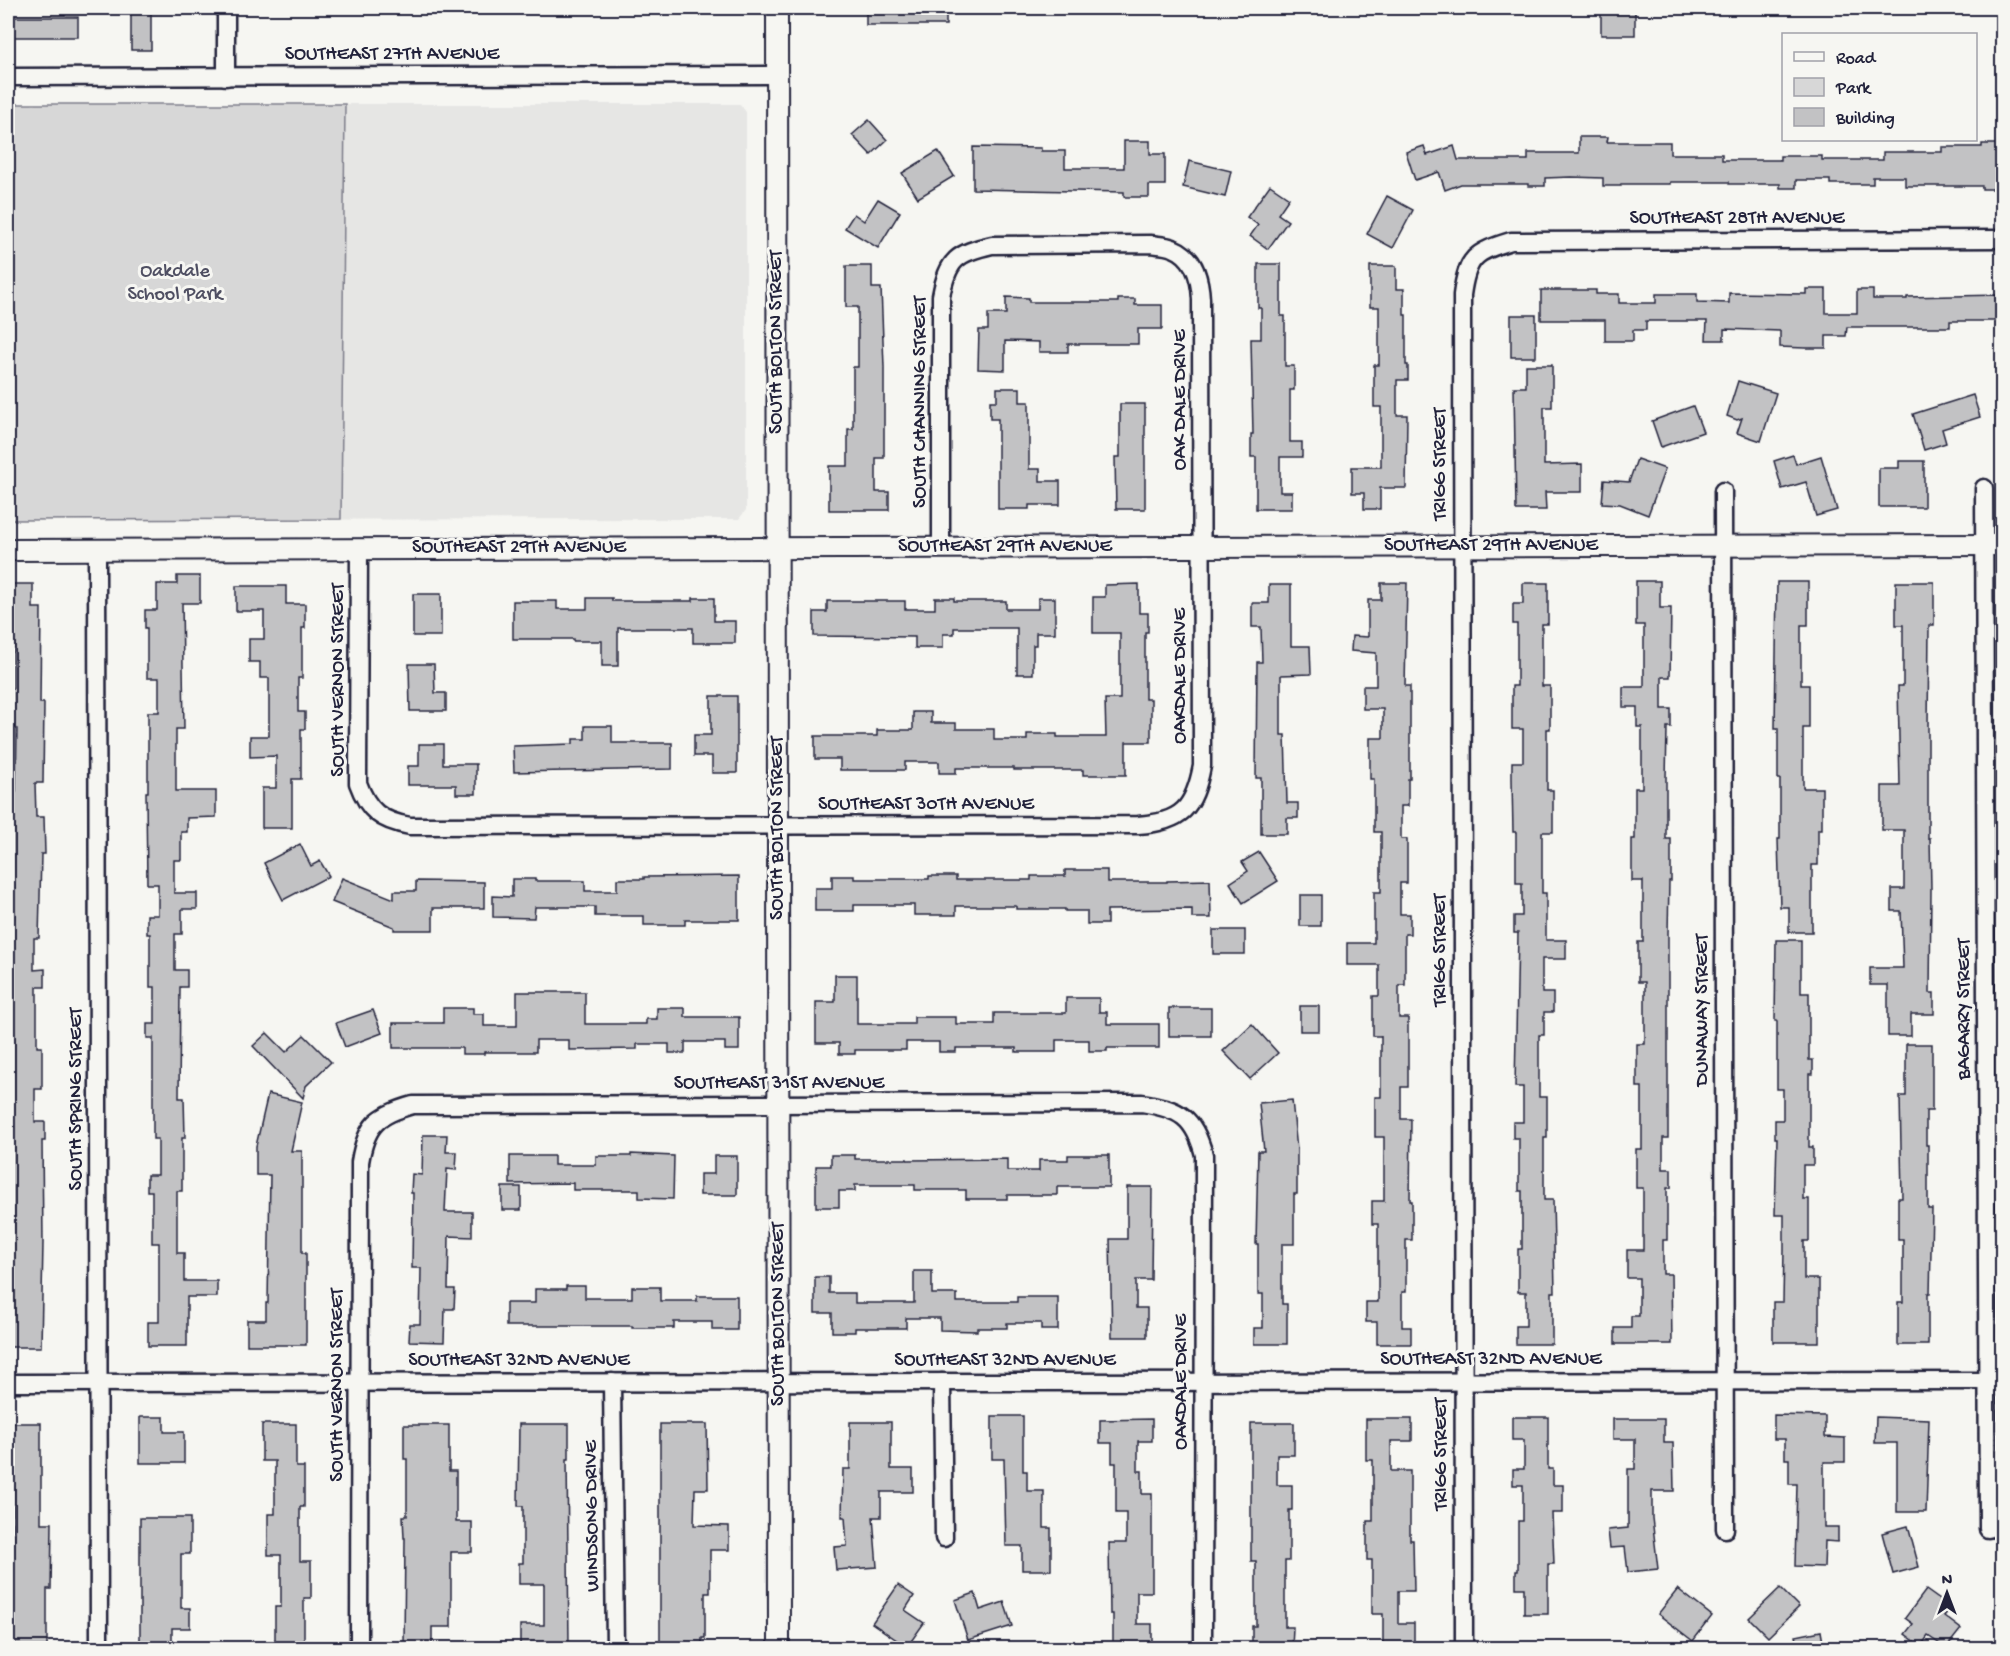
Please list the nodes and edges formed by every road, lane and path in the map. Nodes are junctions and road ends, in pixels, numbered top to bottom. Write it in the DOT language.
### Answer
graph roads {
  1 [pos="226,8"];
  2 [pos="777,8"];
  3 [pos="777,75"];
  4 [pos="8,77"];
  5 [pos="226,77"];
  6 [pos="2002,239"];
  7 [pos="1476,256"];
  8 [pos="1188,257"];
  9 [pos="1984,488"];
  10 [pos="1723,491"];
  11 [pos="1993,545"];
  12 [pos="1203,546"];
  13 [pos="1462,546"];
  14 [pos="1723,546"];
  15 [pos="778,547"];
  16 [pos="941,547"];
  17 [pos="359,549"];
  18 [pos="8,550"];
  19 [pos="97,550"];
  20 [pos="1191,803"];
  21 [pos="372,808"];
  22 [pos="779,826"];
  23 [pos="778,1105"];
  24 [pos="1187,1120"];
  25 [pos="373,1125"];
  26 [pos="1463,1381"];
  27 [pos="1725,1381"];
  28 [pos="1995,1381"];
  29 [pos="358,1382"];
  30 [pos="612,1382"];
  31 [pos="779,1382"];
  32 [pos="942,1382"];
  33 [pos="1203,1382"];
  34 [pos="8,1383"];
  35 [pos="99,1383"];
  36 [pos="1725,1529"];
  37 [pos="1988,1529"];
  38 [pos="944,1538"];
  39 [pos="99,1648"];
  40 [pos="359,1648"];
  41 [pos="615,1648"];
  42 [pos="779,1648"];
  43 [pos="1203,1648"];
  44 [pos="1464,1648"];
  1 -- 5 [label="street"];
  2 -- 3 [label="street, SOUTH BOLTON STREET"];
  3 -- 5 [label="street, SOUTHEAST 27TH AVENUE"];
  3 -- 15 [label="street, SOUTH BOLTON STREET"];
  4 -- 5 [label="street, SOUTHEAST 27TH AVENUE"];
  6 -- 7 [label="street, SOUTHEAST 28TH AVENUE"];
  7 -- 13 [label="street, TRIGG STREET"];
  8 -- 12 [label="street, OAK DALE DRIVE"];
  8 -- 16 [label="street, SOUTH CHANNING STREET"];
  9 -- 11 [label="street, BAGARRY STREET"];
  10 -- 14 [label="street, DUNAWAY STREET"];
  11 -- 14 [label="street, SOUTHEAST 29TH AVENUE"];
  11 -- 28 [label="street, BAGARRY STREET"];
  12 -- 13 [label="street, SOUTHEAST 29TH AVENUE"];
  12 -- 16 [label="street, SOUTHEAST 29TH AVENUE"];
  12 -- 20 [label="street, OAKDALE DRIVE"];
  13 -- 14 [label="street, SOUTHEAST 29TH AVENUE"];
  13 -- 26 [label="street, TRIGG STREET"];
  14 -- 27 [label="street, DUNAWAY STREET"];
  15 -- 16 [label="street, SOUTHEAST 29TH AVENUE"];
  15 -- 17 [label="street, SOUTHEAST 29TH AVENUE"];
  15 -- 22 [label="street, SOUTH BOLTON STREET"];
  17 -- 19 [label="street, SOUTHEAST 29TH AVENUE"];
  17 -- 21 [label="street, SOUTH VERNON STREET"];
  18 -- 19 [label="street, SOUTHEAST 29TH AVENUE"];
  19 -- 35 [label="street, SOUTH SPRING STREET"];
  20 -- 22 [label="street, SOUTHEAST 30TH AVENUE"];
  21 -- 22 [label="street, SOUTHEAST 30TH AVENUE"];
  22 -- 23 [label="street, SOUTH BOLTON STREET"];
  23 -- 24 [label="street, SOUTHEAST 31ST AVENUE"];
  23 -- 25 [label="street, SOUTHEAST 31ST AVENUE"];
  23 -- 31 [label="street, SOUTH BOLTON STREET"];
  24 -- 33 [label="street, OAKDALE DRIVE"];
  25 -- 29 [label="street, SOUTH VERNON STREET"];
  26 -- 27 [label="street, SOUTHEAST 32ND AVENUE"];
  26 -- 33 [label="street, SOUTHEAST 32ND AVENUE"];
  26 -- 44 [label="street, TRIGG STREET"];
  27 -- 28 [label="street, SOUTHEAST 32ND AVENUE"];
  27 -- 36 [label="street, DUNAWAY STREET"];
  28 -- 37 [label="street, BAGARRY STREET"];
  29 -- 30 [label="street, SOUTHEAST 32ND AVENUE"];
  29 -- 35 [label="street, SOUTHEAST 32ND AVENUE"];
  29 -- 40 [label="street, SOUTH VERNON STREET"];
  30 -- 31 [label="street, SOUTHEAST 32ND AVENUE"];
  30 -- 41 [label="street, WINDSONG DRIVE"];
  31 -- 32 [label="street, SOUTHEAST 32ND AVENUE"];
  31 -- 42 [label="street, SOUTH BOLTON STREET"];
  32 -- 33 [label="street, SOUTHEAST 32ND AVENUE"];
  32 -- 38 [label="street"];
  33 -- 43 [label="street, OAKDALE DRIVE"];
  34 -- 35 [label="street, SOUTHEAST 32ND AVENUE"];
  35 -- 39 [label="street, SOUTH SPRING STREET"];
}
